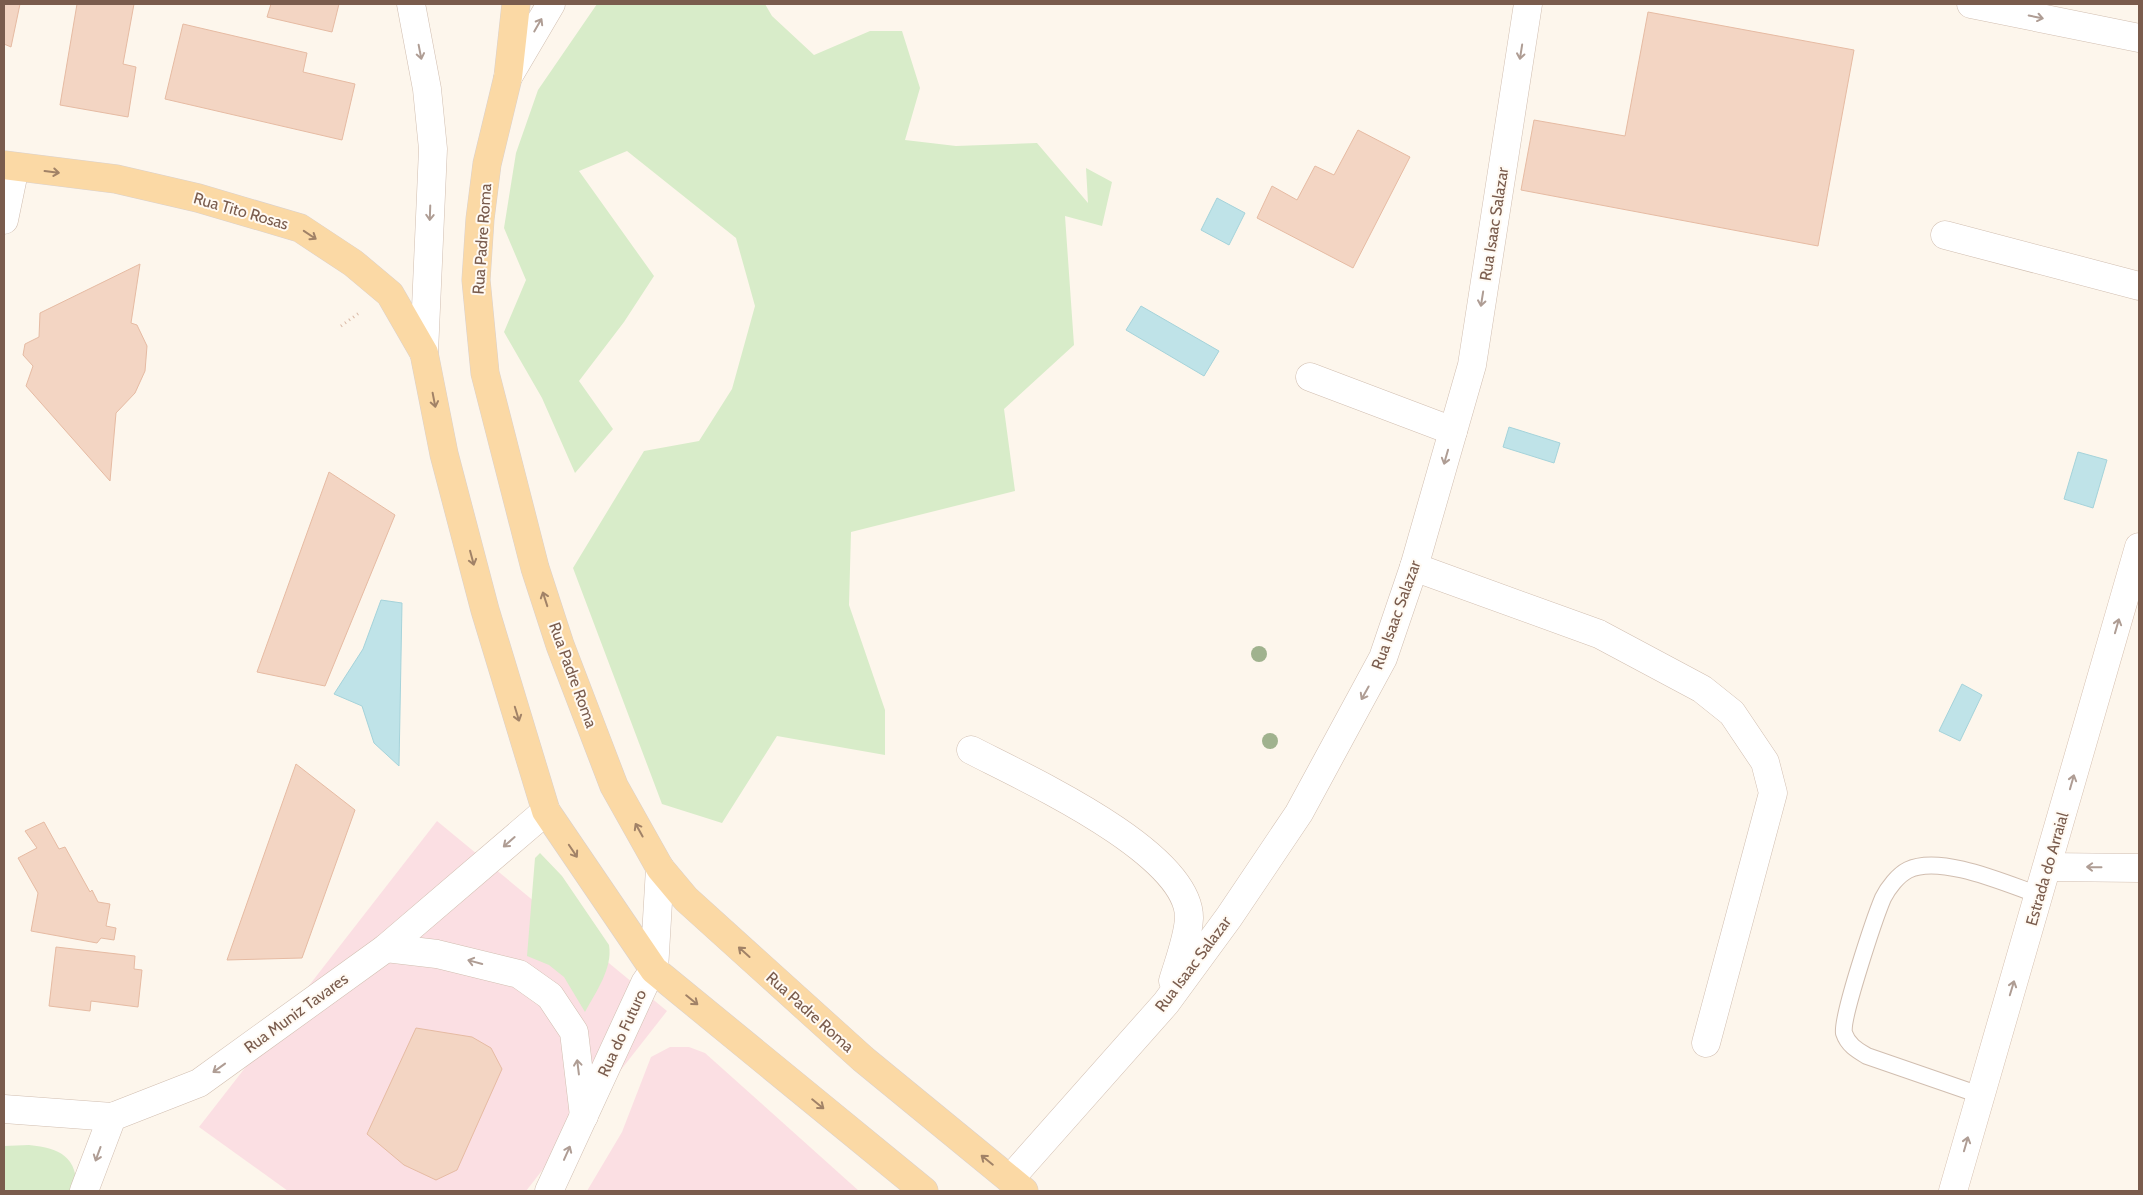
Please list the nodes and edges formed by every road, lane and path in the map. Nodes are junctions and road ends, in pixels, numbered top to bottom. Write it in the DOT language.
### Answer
graph roads {
  1 [pos="410,4"];
  2 [pos="516,4"];
  3 [pos="551,4"];
  4 [pos="1528,4"];
  5 [pos="1971,4"];
  6 [pos="2139,38"];
  7 [pos="508,77"];
  8 [pos="9,166"];
  9 [pos="4,220"];
  10 [pos="1945,235"];
  11 [pos="2139,286"];
  12 [pos="424,353"];
  13 [pos="1310,377"];
  14 [pos="1453,431"];
  15 [pos="2139,550"];
  16 [pos="1414,567"];
  17 [pos="971,750"];
  18 [pos="546,811"];
  19 [pos="2048,867"];
  20 [pos="660,868"];
  21 [pos="2139,868"];
  22 [pos="2040,895"];
  23 [pos="386,948"];
  24 [pos="654,970"];
  25 [pos="1166,1004"];
  26 [pos="1706,1043"];
  27 [pos="1980,1094"];
  28 [pos="4,1109"];
  29 [pos="584,1116"];
  30 [pos="112,1117"];
  31 [pos="1017,1185"];
  32 [pos="84,1191"];
  33 [pos="549,1191"];
  34 [pos="924,1191"];
  35 [pos="1953,1191"];
  1 -- 12 [label="street, one-way"];
  2 -- 7 [label="main road"];
  7 -- 3 [label="street, Rua Padre Roma, one-way"];
  4 -- 14 [label="street, Rua Isaac Salazar, one-way"];
  5 -- 6 [label="street, one-way"];
  20 -- 7 [label="main road, Rua Padre Roma, one-way"];
  8 -- 9 [label="street"];
  8 -- 12 [label="main road, Rua Tito Rosas, one-way"];
  10 -- 11 [label="street"];
  12 -- 18 [label="main road, one-way"];
  13 -- 14 [label="street"];
  14 -- 16 [label="street, Rua Isaac Salazar, one-way"];
  19 -- 15 [label="street, Estrada do Arraial, one-way"];
  16 -- 25 [label="street, Rua Isaac Salazar, one-way"];
  16 -- 26 [label="street"];
  17 -- 25 [label="street"];
  18 -- 23 [label="street, Rua Muniz Tavares, one-way"];
  18 -- 24 [label="main road, one-way"];
  21 -- 19 [label="street, one-way"];
  19 -- 22 [label="street, Estrada do Arraial"];
  20 -- 24 [label="street, Rua do Futuro"];
  31 -- 20 [label="main road, Rua Padre Roma, one-way"];
  27 -- 22 [label="street, Estrada do Arraial, one-way"];
  22 -- 27 [label="lane"];
  29 -- 23 [label="street, one-way"];
  23 -- 30 [label="street, Rua Muniz Tavares, one-way"];
  24 -- 29 [label="street, Rua do Futuro"];
  24 -- 34 [label="main road, one-way"];
  25 -- 31 [label="street, Rua Isaac Salazar"];
  35 -- 27 [label="street, Estrada do Arraial, one-way"];
  28 -- 30 [label="street, Rua Muniz Tavares"];
  33 -- 29 [label="street, Rua do Futuro, one-way"];
  30 -- 32 [label="street, one-way"];
}
